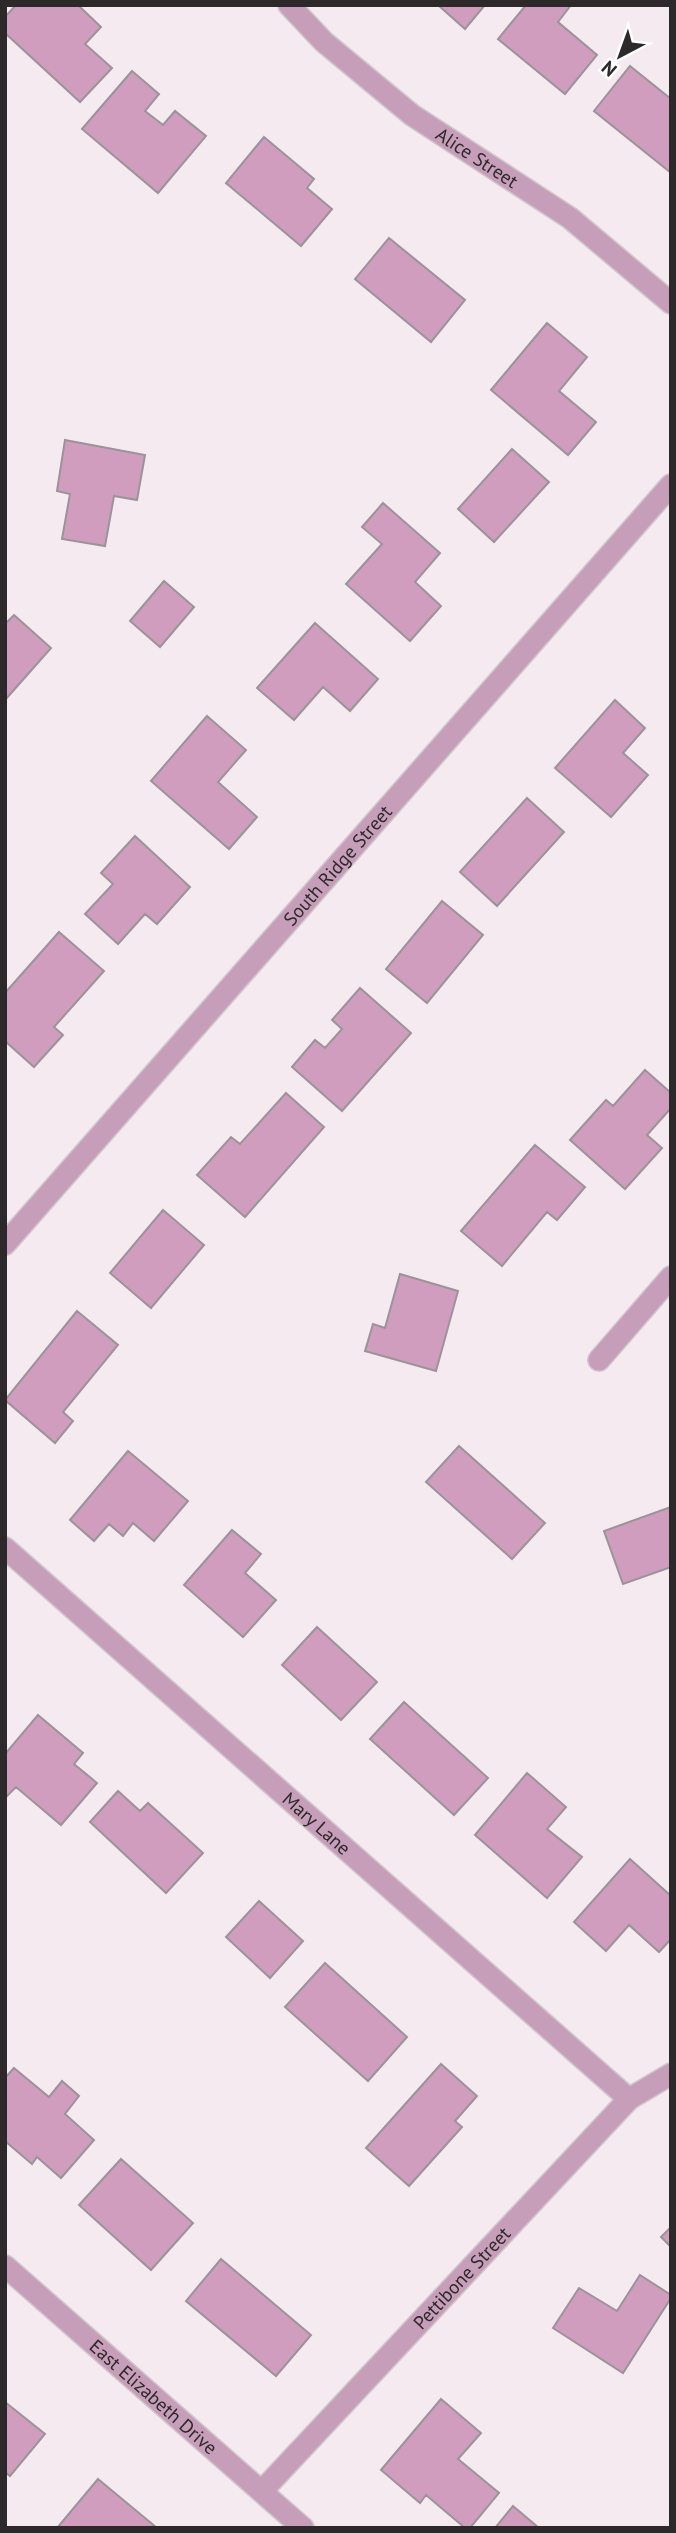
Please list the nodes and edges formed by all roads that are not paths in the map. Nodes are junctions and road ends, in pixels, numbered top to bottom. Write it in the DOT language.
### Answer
graph roads {
  1 [pos="289,5"];
  2 [pos="671,303"];
  3 [pos="671,485"];
  4 [pos="5,1244"];
  5 [pos="671,1277"];
  6 [pos="599,1360"];
  7 [pos="5,1548"];
  8 [pos="671,2074"];
  9 [pos="629,2099"];
  10 [pos="5,2266"];
  11 [pos="262,2491"];
  12 [pos="303,2528"];
  1 -- 2 [label="street, Alice Street"];
  3 -- 4 [label="street, South Ridge Street"];
  5 -- 6 [label="street"];
  7 -- 9 [label="street, Mary Lane"];
  8 -- 9 [label="street, Pettibone Street"];
  9 -- 11 [label="street, Pettibone Street"];
  10 -- 11 [label="street, East Elizabeth Drive"];
  11 -- 12 [label="street, East Elizabeth Drive"];
}
